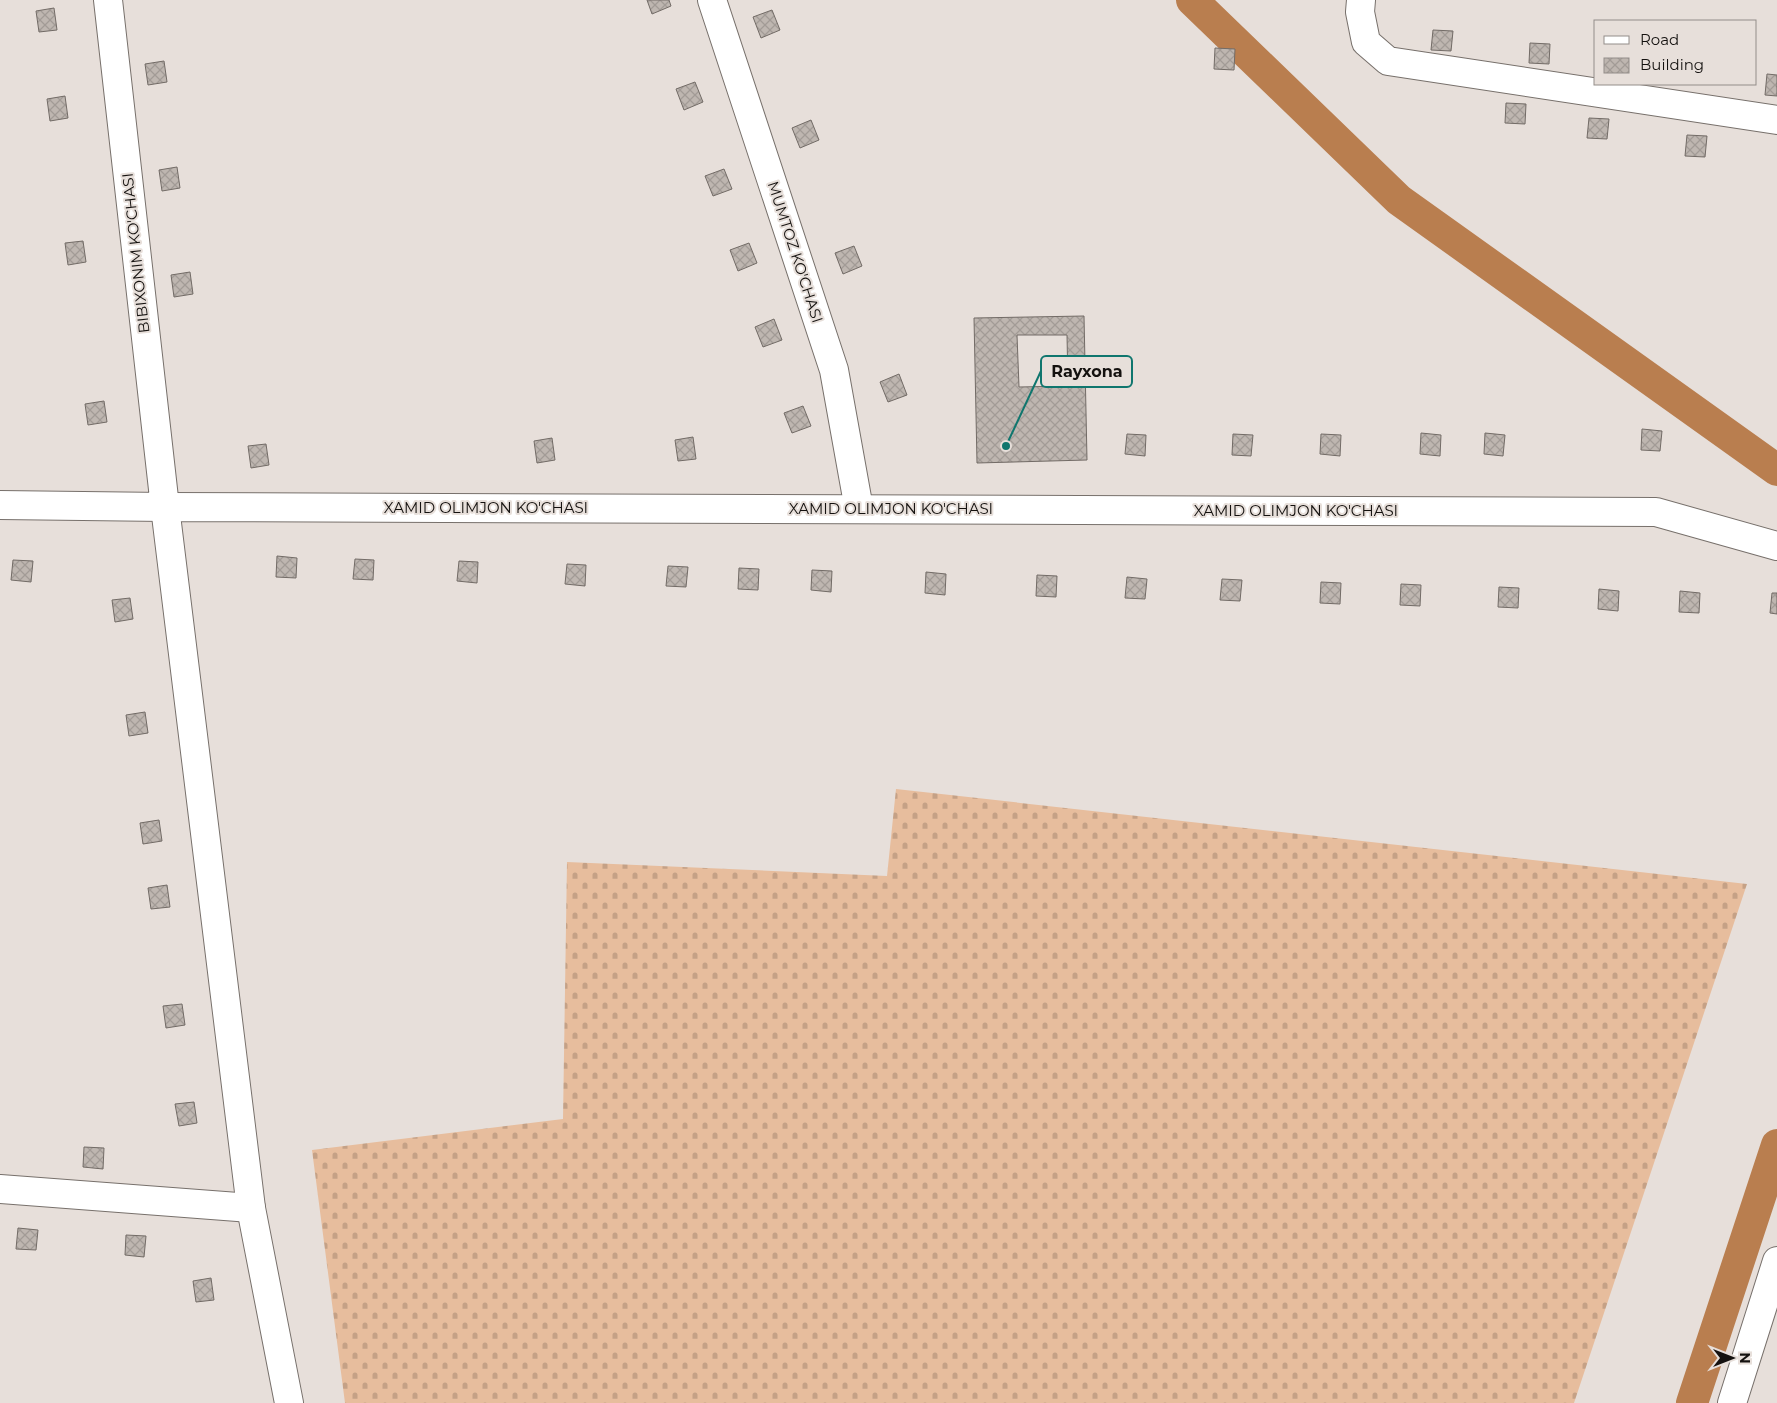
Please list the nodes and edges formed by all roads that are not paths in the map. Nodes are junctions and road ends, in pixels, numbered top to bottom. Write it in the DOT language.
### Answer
graph roads {
  1 [pos="108,0"];
  2 [pos="712,0"];
  3 [pos="1361,0"];
  4 [pos="1777,120"];
  5 [pos="0,505"];
  6 [pos="165,507"];
  7 [pos="859,509"];
  8 [pos="1777,546"];
  9 [pos="0,1189"];
  10 [pos="251,1208"];
  11 [pos="1777,1261"];
  12 [pos="289,1403"];
  13 [pos="1732,1403"];
  1 -- 6 [label="street, BIBIXONIM KO'CHASI"];
  2 -- 7 [label="street, MUMTOZ KO'CHASI"];
  3 -- 4 [label="street"];
  5 -- 6 [label="street, XAMID OLIMJON KO'CHASI"];
  6 -- 7 [label="street, XAMID OLIMJON KO'CHASI"];
  6 -- 10 [label="street, BIBIXONIM KO'CHASI"];
  7 -- 8 [label="street, XAMID OLIMJON KO'CHASI"];
  9 -- 10 [label="street"];
  10 -- 12 [label="street, BIBIXONIM KO'CHASI"];
  11 -- 13 [label="street"];
}
